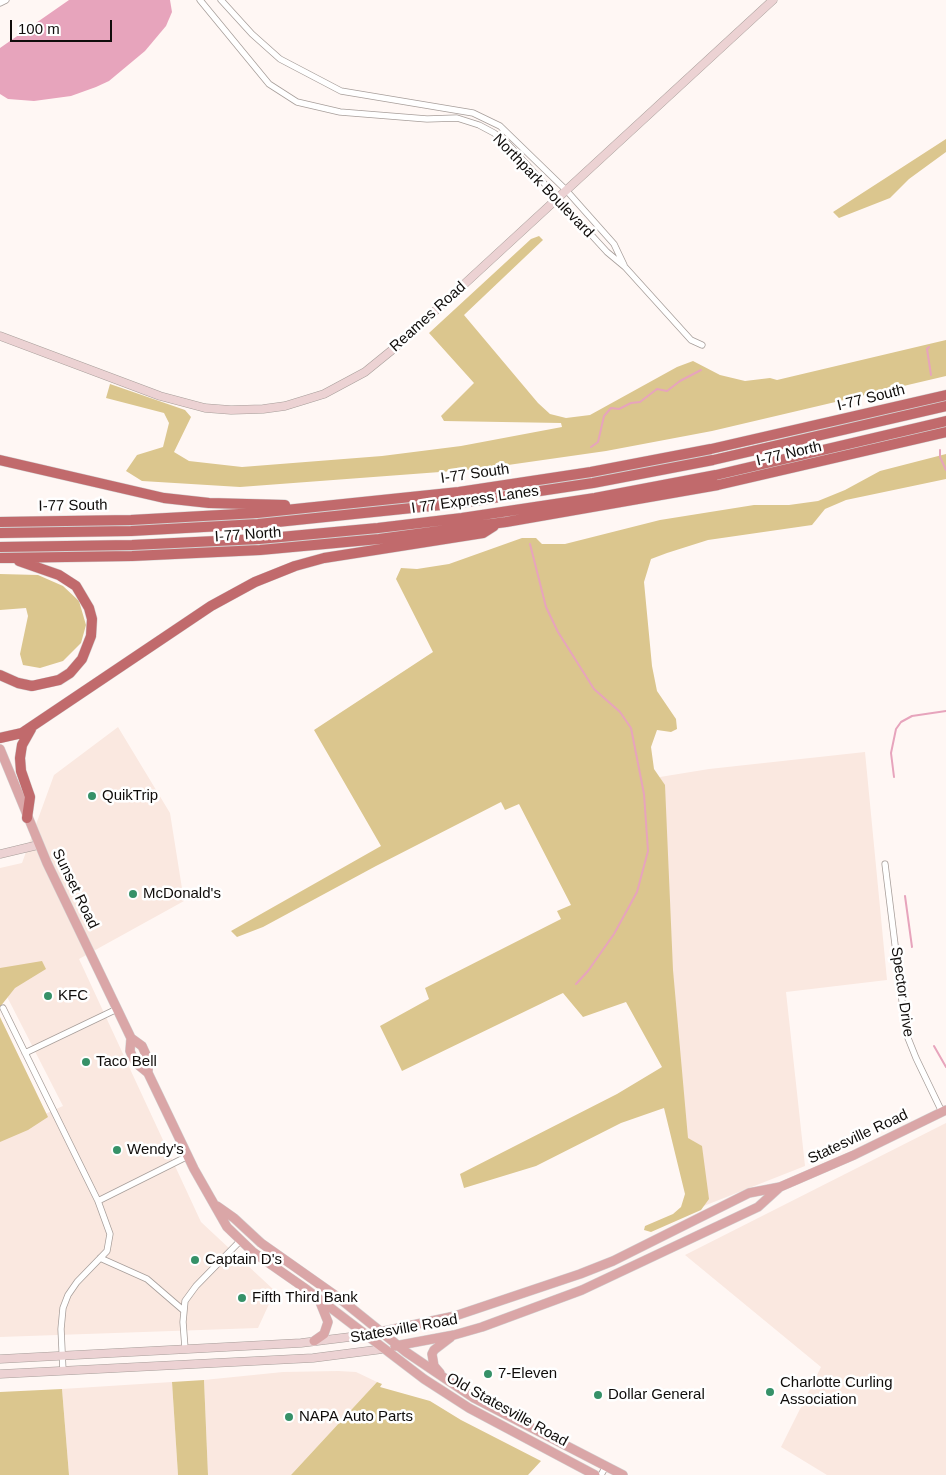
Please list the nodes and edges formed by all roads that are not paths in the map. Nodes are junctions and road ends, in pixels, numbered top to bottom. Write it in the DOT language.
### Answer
graph roads {
  1 [pos="6,0"];
  2 [pos="200,0"];
  3 [pos="221,0"];
  4 [pos="773,0"];
  5 [pos="0,2"];
  6 [pos="566,190"];
  7 [pos="558,198"];
  8 [pos="625,267"];
  9 [pos="0,336"];
  10 [pos="702,345"];
  11 [pos="946,395"];
  12 [pos="946,406"];
  13 [pos="946,421"];
  14 [pos="946,432"];
  15 [pos="0,460"];
  16 [pos="334,507"];
  17 [pos="0,522"];
  18 [pos="497,524"];
  19 [pos="0,533"];
  20 [pos="0,547"];
  21 [pos="3,558"];
  22 [pos="0,675"];
  23 [pos="32,726"];
  24 [pos="0,738"];
  25 [pos="0,749"];
  26 [pos="27,818"];
  27 [pos="38,845"];
  28 [pos="0,854"];
  29 [pos="886,864"];
  30 [pos="4,1008"];
  31 [pos="117,1009"];
  32 [pos="25,1053"];
  33 [pos="944,1111"];
  34 [pos="188,1156"];
  35 [pos="780,1187"];
  36 [pos="98,1201"];
  37 [pos="217,1206"];
  38 [pos="240,1240"];
  39 [pos="100,1258"];
  40 [pos="613,1261"];
  41 [pos="618,1274"];
  42 [pos="315,1296"];
  43 [pos="183,1310"];
  44 [pos="383,1332"];
  45 [pos="454,1335"];
  46 [pos="366,1336"];
  47 [pos="314,1341"];
  48 [pos="398,1346"];
  49 [pos="185,1348"];
  50 [pos="383,1349"];
  51 [pos="63,1355"];
  52 [pos="0,1359"];
  53 [pos="63,1371"];
  54 [pos="0,1374"];
  55 [pos="443,1377"];
  56 [pos="606,1466"];
  57 [pos="595,1475"];
  58 [pos="601,1475"];
  59 [pos="623,1475"];
  1 -- 5 [label="street"];
  2 -- 7 [label="street, Northpark Boulevard"];
  3 -- 6 [label="street, Northpark Boulevard"];
  4 -- 6 [label="main road, Reames Road"];
  6 -- 7 [label="main road, Reames Road"];
  6 -- 8 [label="street, Northpark Boulevard"];
  7 -- 8 [label="street, Northpark Boulevard"];
  7 -- 9 [label="main road, Reames Road"];
  8 -- 10 [label="street, Northpark Boulevard"];
  11 -- 16 [label="highway, I-77 South"];
  12 -- 19 [label="highway, I 77 Express Lanes"];
  13 -- 20 [label="highway, I 77 Express Lanes"];
  14 -- 18 [label="highway, I-77 North"];
  15 -- 16 [label="highway"];
  16 -- 17 [label="highway, I-77 South"];
  18 -- 21 [label="highway, I-77 North"];
  18 -- 23 [label="highway"];
  21 -- 22 [label="highway"];
  23 -- 24 [label="highway"];
  23 -- 26 [label="highway"];
  25 -- 26 [label="main road, Sunset Road"];
  26 -- 27 [label="main road, Sunset Road"];
  27 -- 28 [label="main road"];
  27 -- 31 [label="main road, Sunset Road"];
  29 -- 33 [label="street, Spector Drive"];
  30 -- 32 [label="street"];
  31 -- 32 [label="street"];
  31 -- 34 [label="main road, Sunset Road"];
  32 -- 36 [label="street"];
  33 -- 35 [label="main road, Statesville Road"];
  34 -- 36 [label="street"];
  34 -- 37 [label="main road, Sunset Road"];
  35 -- 40 [label="main road, Statesville Road"];
  35 -- 41 [label="main road, Statesville Road"];
  36 -- 39 [label="street"];
  37 -- 38 [label="main road, Sunset Road"];
  37 -- 44 [label="main road, Sunset Road"];
  38 -- 42 [label="main road, Sunset Road"];
  38 -- 43 [label="street"];
  39 -- 43 [label="street"];
  39 -- 51 [label="street"];
  40 -- 41 [label="main road"];
  40 -- 44 [label="main road, Statesville Road"];
  41 -- 45 [label="main road, Statesville Road"];
  42 -- 46 [label="main road, Sunset Road"];
  42 -- 47 [label="main road"];
  43 -- 49 [label="street"];
  44 -- 46 [label="main road, Statesville Road"];
  44 -- 48 [label="main road, Old Statesville Road"];
  45 -- 48 [label="main road, Statesville Road"];
  45 -- 55 [label="main road"];
  46 -- 47 [label="main road, Statesville Road"];
  46 -- 50 [label="main road, Sunset Road"];
  47 -- 49 [label="main road, Statesville Road"];
  48 -- 50 [label="main road, Statesville Road"];
  48 -- 55 [label="main road, Old Statesville Road"];
  49 -- 51 [label="main road, Statesville Road"];
  50 -- 53 [label="main road, Statesville Road"];
  50 -- 57 [label="main road, Old Statesville Road"];
  51 -- 52 [label="main road, Statesville Road"];
  51 -- 53 [label="street"];
  53 -- 54 [label="main road, Statesville Road"];
  55 -- 56 [label="main road, Old Statesville Road"];
  56 -- 58 [label="street"];
  56 -- 59 [label="main road, Old Statesville Road"];
}
